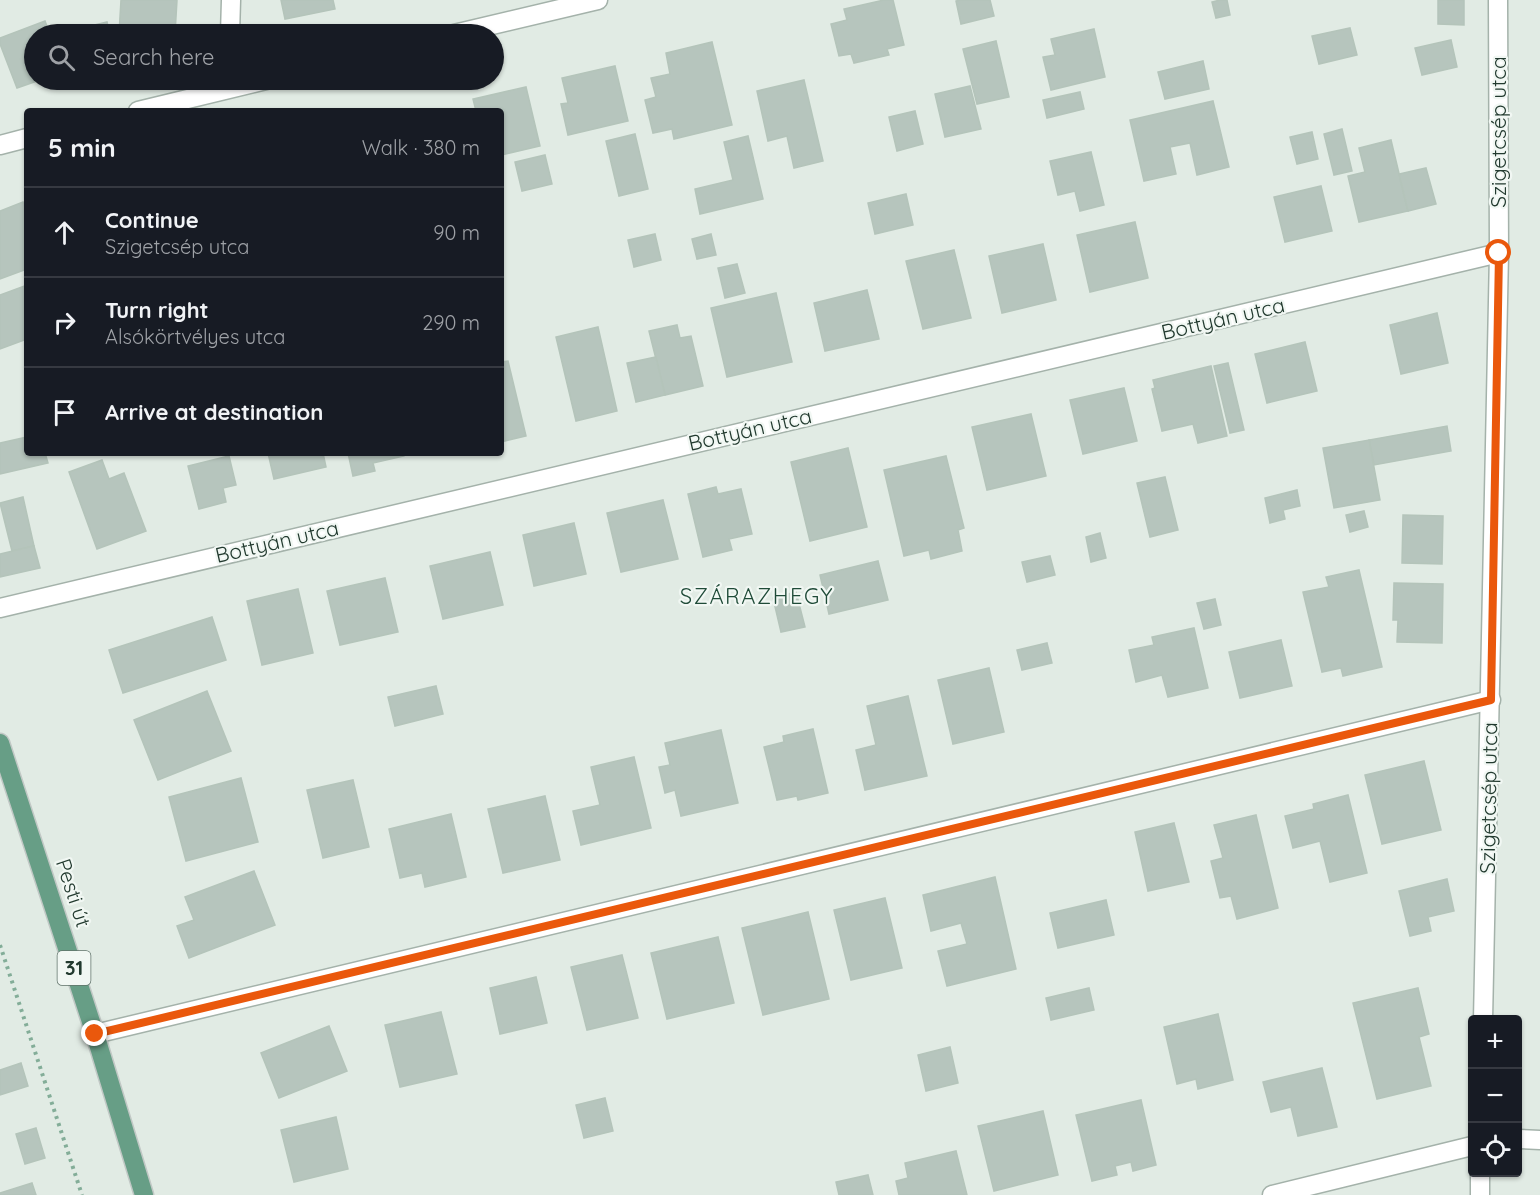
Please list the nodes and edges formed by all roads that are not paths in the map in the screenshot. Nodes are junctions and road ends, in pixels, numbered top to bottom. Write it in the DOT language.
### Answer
graph roads {
  1 [pos="231,0"];
  2 [pos="598,0"];
  3 [pos="1498,0"];
  4 [pos="230,24"];
  5 [pos="496,24"];
  6 [pos="209,90"];
  7 [pos="148,108"];
  8 [pos="24,139"];
  9 [pos="0,145"];
  10 [pos="1499,253"];
  11 [pos="0,608"];
  12 [pos="1491,700"];
  13 [pos="0,743"];
  14 [pos="1483,1015"];
  15 [pos="95,1034"];
  16 [pos="1522,1139"];
  17 [pos="1540,1140"];
  18 [pos="1468,1147"];
  19 [pos="1480,1177"];
  20 [pos="144,1195"];
  21 [pos="1272,1195"];
  22 [pos="1480,1195"];
  1 -- 4 [label="street"];
  2 -- 5 [label="street"];
  3 -- 10 [label="street, Szigetcsép utca"];
  6 -- 7 [label="street"];
  8 -- 9 [label="street"];
  10 -- 11 [label="street, Bottyán utca"];
  10 -- 12 [label="street, Szigetcsép utca"];
  12 -- 14 [label="street, Szigetcsép utca"];
  12 -- 15 [label="street"];
  13 -- 15 [label="main road, Pesti út / 31"];
  15 -- 20 [label="main road, Pesti út / 31"];
  16 -- 17 [label="street"];
  18 -- 21 [label="street"];
  19 -- 22 [label="street"];
}
